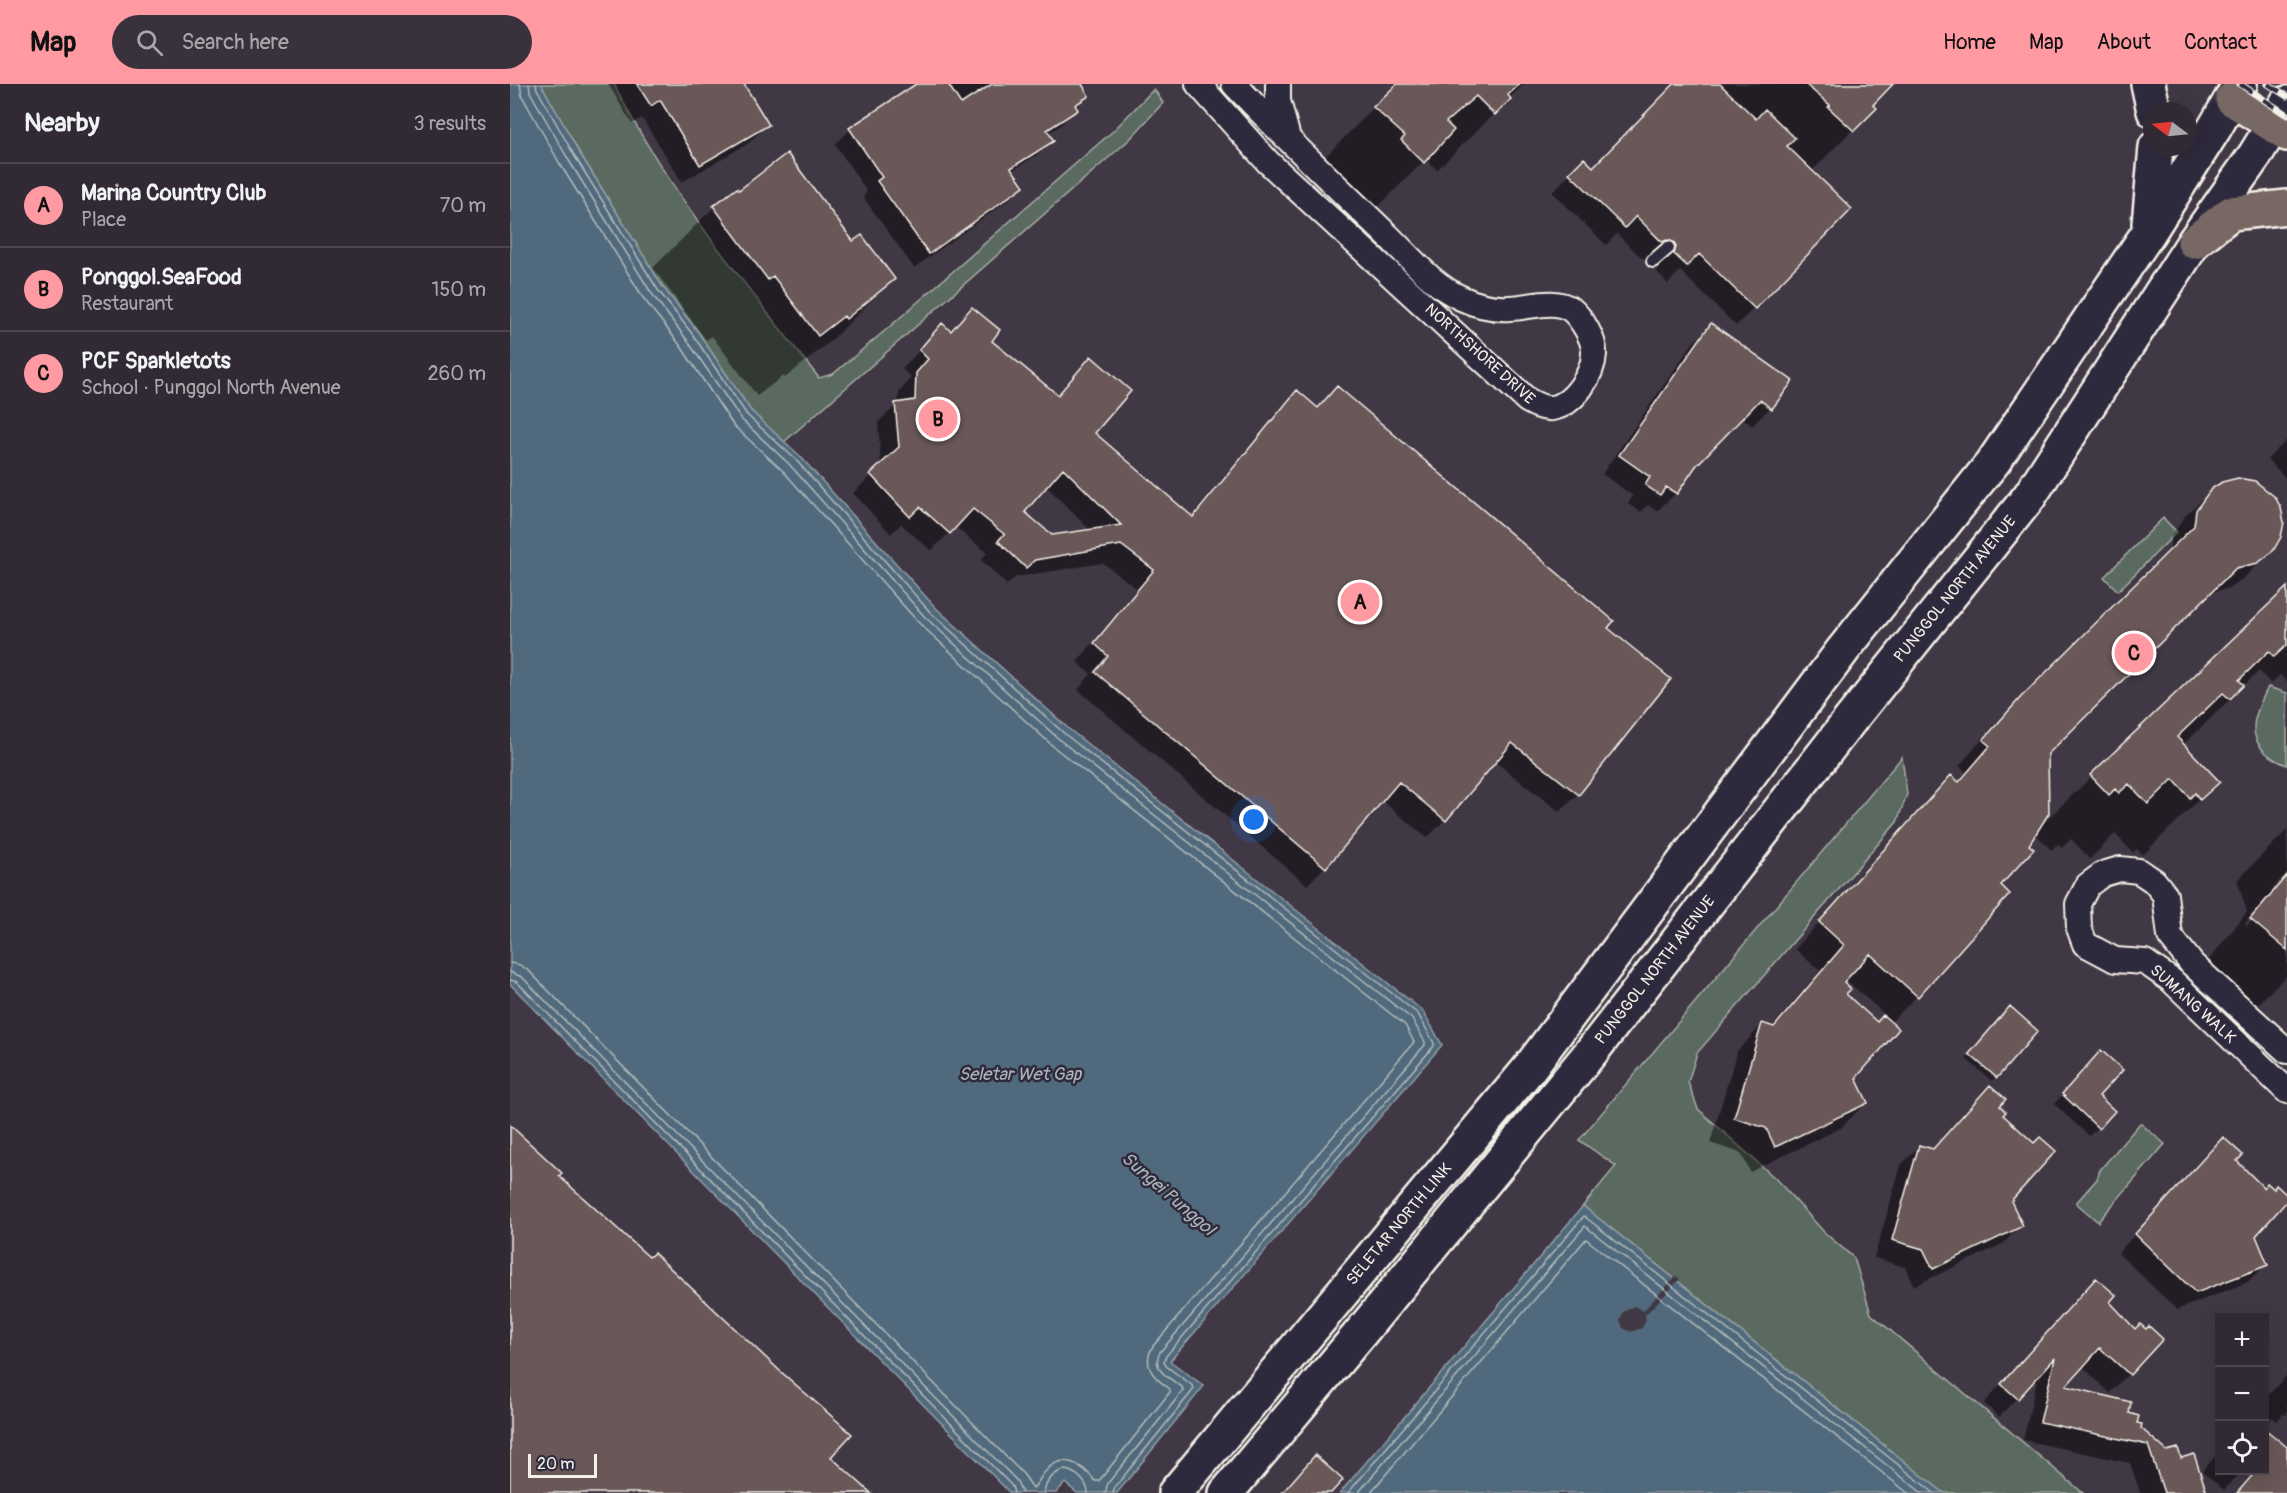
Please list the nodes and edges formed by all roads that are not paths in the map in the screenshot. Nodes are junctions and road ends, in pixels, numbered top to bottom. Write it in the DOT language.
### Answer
graph roads {
  1 [pos="1234,84"];
  2 [pos="1278,84"];
  3 [pos="2148,84"];
  4 [pos="1205,86"];
  5 [pos="2227,89"];
  6 [pos="2152,102"];
  7 [pos="2282,121"];
  8 [pos="1288,140"];
  9 [pos="2157,156"];
  10 [pos="2287,207"];
  11 [pos="2149,232"];
  12 [pos="2194,242"];
  13 [pos="1668,248"];
  14 [pos="1653,261"];
  15 [pos="2287,1051"];
  16 [pos="2287,1091"];
  17 [pos="1175,1493"];
  18 [pos="1226,1493"];
  1 -- 8 [label="street, NORTHSHORE DRIVE"];
  2 -- 8 [label="street"];
  3 -- 6 [label="main road"];
  4 -- 8 [label="street, NORTHSHORE DRIVE"];
  5 -- 7 [label="main road"];
  5 -- 11 [label="main road"];
  7 -- 12 [label="main road, PUNGGOL NORTH AVENUE"];
  9 -- 11 [label="main road"];
  10 -- 12 [label="main road"];
  11 -- 17 [label="main road, SELETAR NORTH LINK"];
  12 -- 18 [label="main road, PUNGGOL NORTH AVENUE"];
  13 -- 14 [label="lane"];
  15 -- 16 [label="street, SUMANG WALK"];
}
